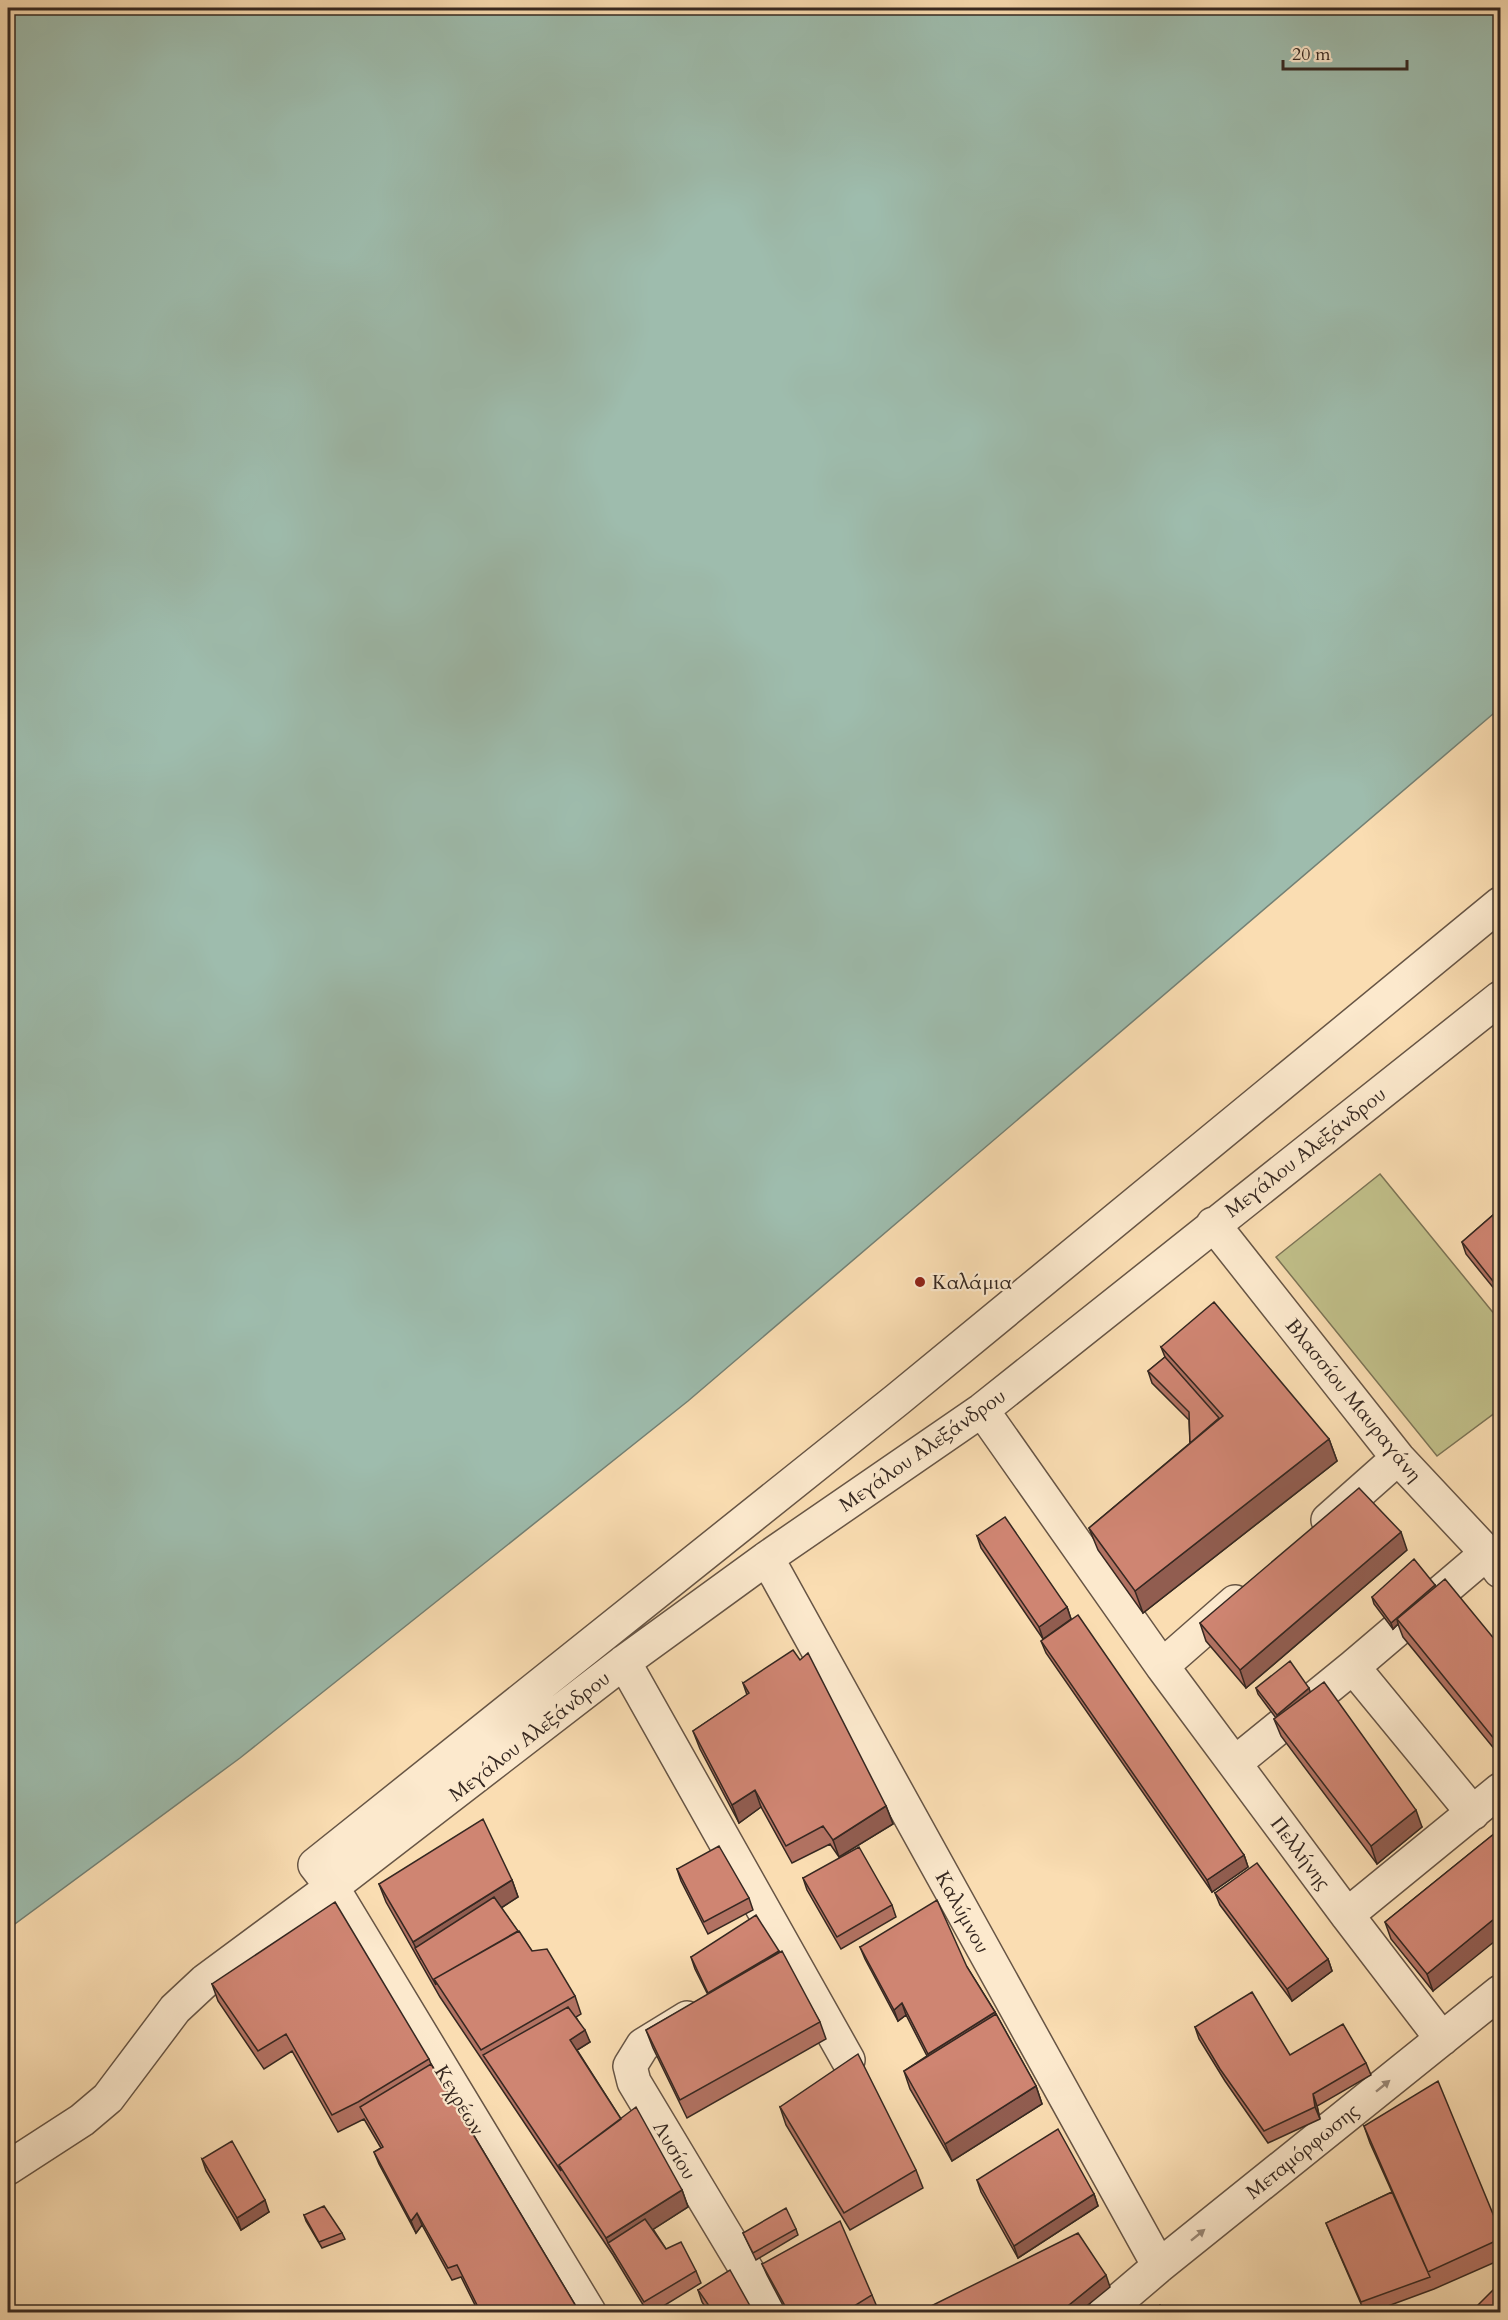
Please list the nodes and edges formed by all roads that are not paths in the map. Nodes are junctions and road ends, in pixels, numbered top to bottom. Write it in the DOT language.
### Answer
graph roads {
  1 [pos="1500,904"];
  2 [pos="1500,998"];
  3 [pos="1213,1224"];
  4 [pos="982,1410"];
  5 [pos="1398,1458"];
  6 [pos="1302,1543"];
  7 [pos="767,1558"];
  8 [pos="1494,1562"];
  9 [pos="1258,1581"];
  10 [pos="624,1662"];
  11 [pos="1162,1666"];
  12 [pos="1353,1667"];
  13 [pos="1235,1763"];
  14 [pos="1500,1790"];
  15 [pos="1473,1813"];
  16 [pos="332,1887"];
  17 [pos="1347,1915"];
  18 [pos="1500,1992"];
  19 [pos="702,2008"];
  20 [pos="1442,2039"];
  21 [pos="848,2060"];
  22 [pos="8,2168"];
  23 [pos="1159,2266"];
  24 [pos="589,2313"];
  25 [pos="772,2313"];
  26 [pos="1105,2313"];
  1 -- 16 [label="street, Κεχρέων"];
  2 -- 3 [label="street, Μεγάλου Αλεξάνδρου"];
  3 -- 4 [label="street, Μεγάλου Αλεξάνδρου"];
  3 -- 5 [label="street, Βλασσίου Μαυραγάνη"];
  4 -- 7 [label="street, Μεγάλου Αλεξάνδρου"];
  4 -- 11 [label="street, Πελλήνης"];
  5 -- 6 [label="street"];
  5 -- 8 [label="street, Βλασσίου Μαυραγάνη"];
  7 -- 10 [label="street, Μεγάλου Αλεξάνδρου"];
  7 -- 23 [label="street, Καλύμνου"];
  8 -- 12 [label="street"];
  9 -- 11 [label="street"];
  10 -- 16 [label="street, Μεγάλου Αλεξάνδρου"];
  10 -- 21 [label="street"];
  11 -- 13 [label="street, Πελλήνης"];
  12 -- 13 [label="street"];
  12 -- 15 [label="street"];
  13 -- 17 [label="street, Πελλήνης"];
  14 -- 15 [label="street"];
  15 -- 17 [label="street"];
  16 -- 22 [label="street, Μεγάλου Αλεξάνδρου"];
  16 -- 24 [label="street, Κεχρέων"];
  17 -- 20 [label="street, Πελλήνης"];
  18 -- 20 [label="street, Μεταμόρφωσης"];
  19 -- 25 [label="street, Λυσίου"];
  23 -- 20 [label="street, Μεταμόρφωσης, one-way"];
  23 -- 26 [label="street, Μεταμόρφωσης"];
}
